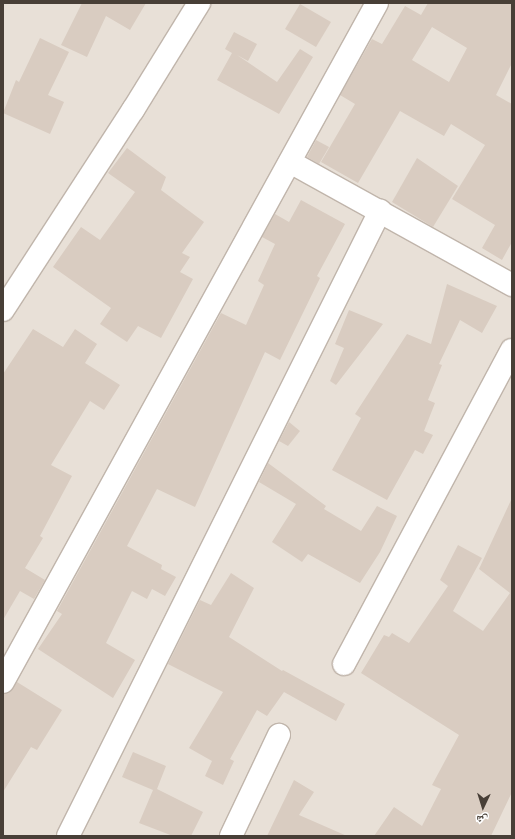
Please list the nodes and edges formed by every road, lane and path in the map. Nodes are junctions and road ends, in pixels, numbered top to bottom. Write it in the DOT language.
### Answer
graph roads {
  1 [pos="199,3"];
  2 [pos="377,3"];
  3 [pos="290,162"];
  4 [pos="380,211"];
  5 [pos="512,285"];
  6 [pos="3,310"];
  7 [pos="512,350"];
  8 [pos="344,664"];
  9 [pos="3,682"];
  10 [pos="278,735"];
  11 [pos="68,836"];
  12 [pos="231,836"];
  1 -- 6 [label="street"];
  2 -- 3 [label="street"];
  3 -- 4 [label="street"];
  3 -- 9 [label="street"];
  4 -- 5 [label="street"];
  4 -- 11 [label="street"];
  7 -- 8 [label="street"];
  10 -- 12 [label="street"];
}
